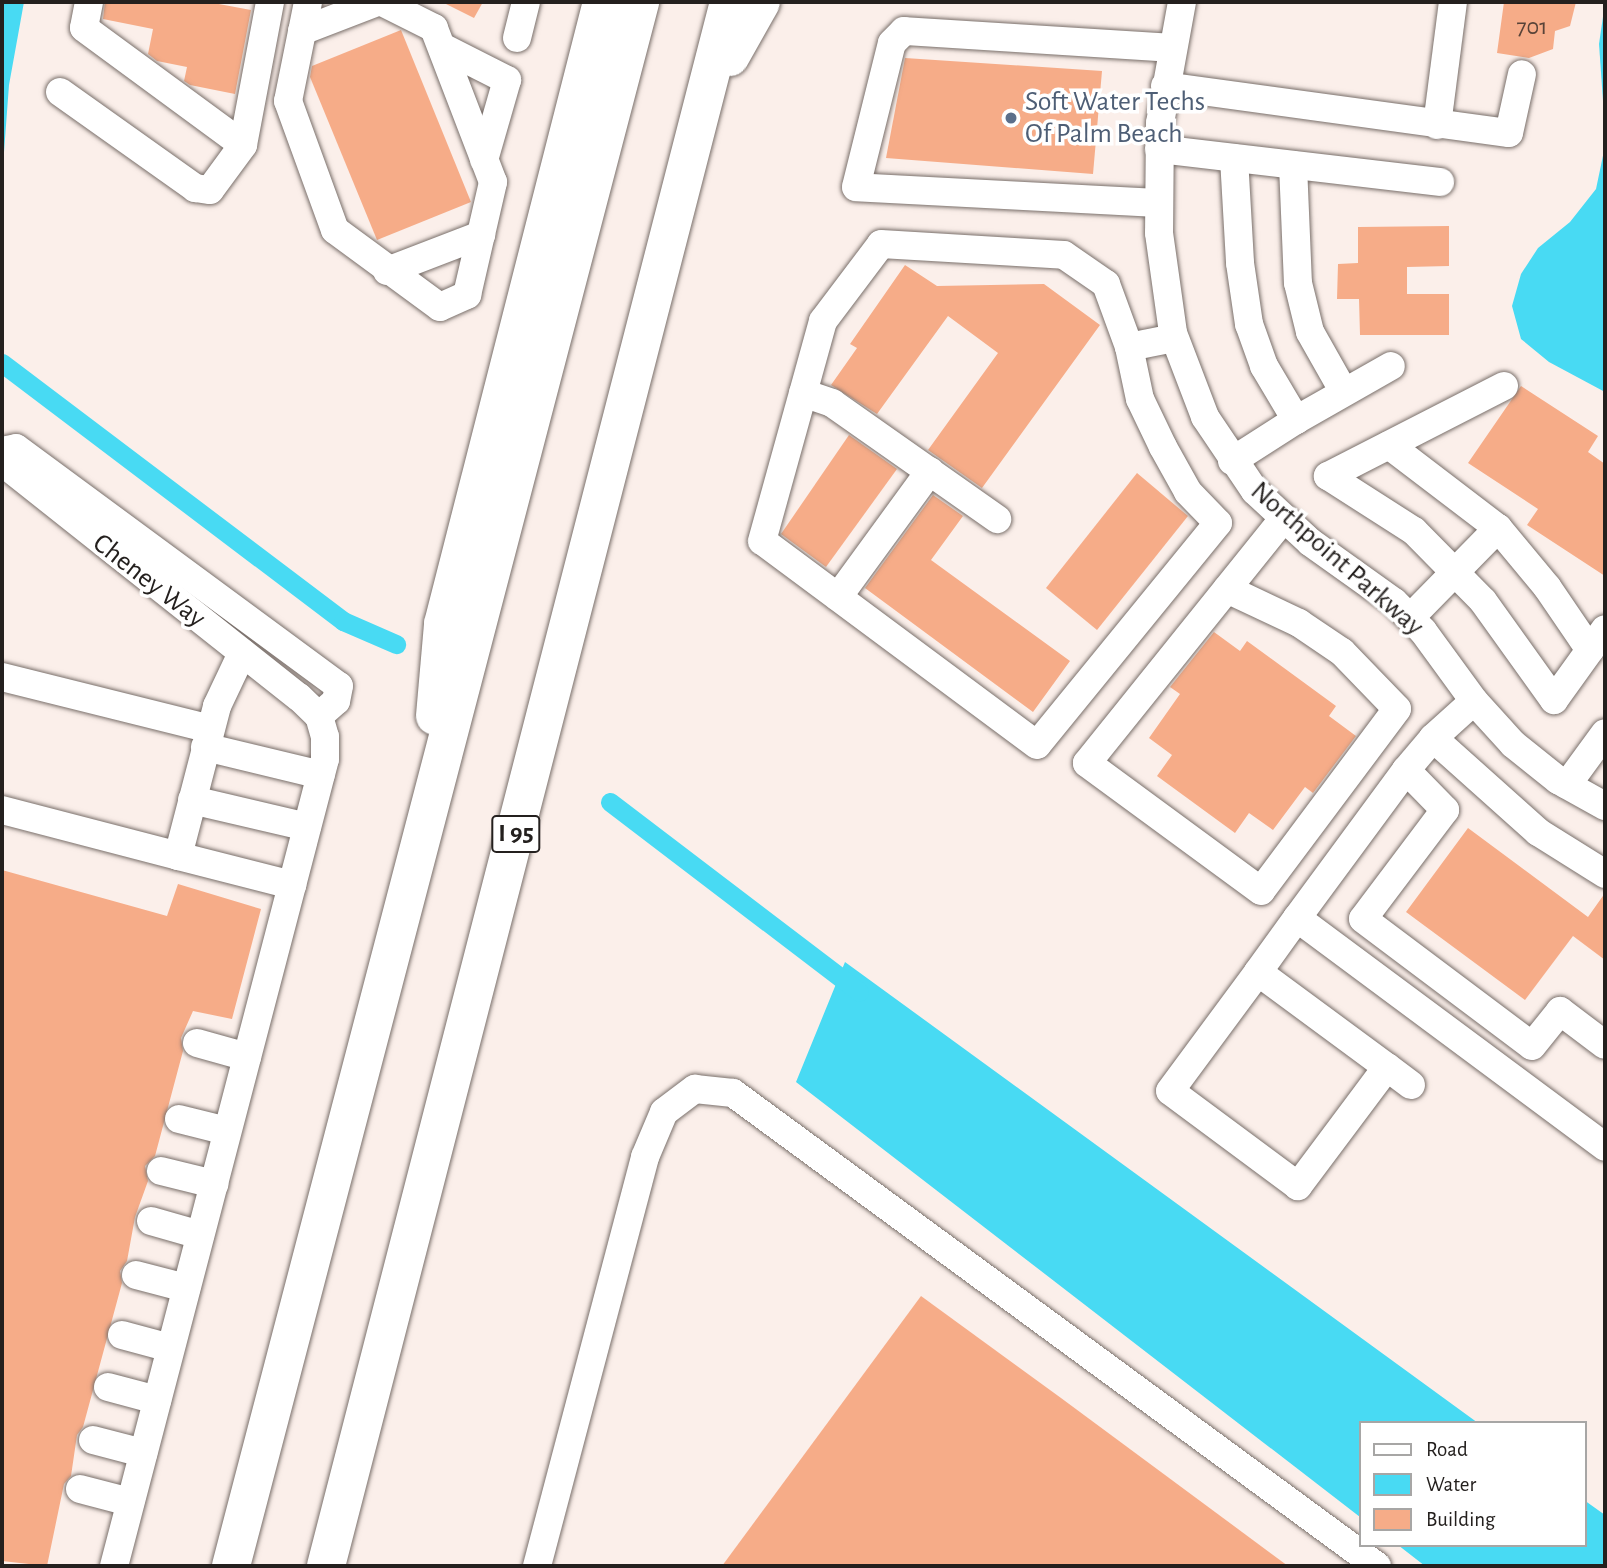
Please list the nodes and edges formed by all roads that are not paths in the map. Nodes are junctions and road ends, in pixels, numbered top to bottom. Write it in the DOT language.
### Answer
graph roads {
  1 [pos="89,2"];
  2 [pos="269,2"];
  3 [pos="308,2"];
  4 [pos="379,2"];
  5 [pos="526,2"];
  6 [pos="603,2"];
  7 [pos="640,2"];
  8 [pos="729,2"];
  9 [pos="761,2"];
  10 [pos="1182,2"];
  11 [pos="1453,2"];
  12 [pos="302,31"];
  13 [pos="517,38"];
  14 [pos="442,47"];
  15 [pos="1171,48"];
  16 [pos="1522,74"];
  17 [pos="1165,86"];
  18 [pos="60,92"];
  19 [pos="706,102"];
  20 [pos="1437,125"];
  21 [pos="243,145"];
  22 [pos="1158,149"];
  23 [pos="1234,158"];
  24 [pos="1293,165"];
  25 [pos="489,171"];
  26 [pos="1440,182"];
  27 [pos="1158,202"];
  28 [pos="481,235"];
  29 [pos="387,271"];
  30 [pos="1174,338"];
  31 [pos="1129,347"];
  32 [pos="1391,366"];
  33 [pos="1504,386"];
  34 [pos="1344,392"];
  35 [pos="803,393"];
  36 [pos="1296,420"];
  37 [pos="1389,445"];
  38 [pos="2,451"];
  39 [pos="1232,461"];
  40 [pos="2,462"];
  41 [pos="930,471"];
  42 [pos="998,519"];
  43 [pos="1283,519"];
  44 [pos="1498,528"];
  45 [pos="1455,573"];
  46 [pos="1227,589"];
  47 [pos="838,597"];
  48 [pos="1410,618"];
  49 [pos="1598,640"];
  50 [pos="242,653"];
  51 [pos="2,677"];
  52 [pos="1474,701"];
  53 [pos="309,707"];
  54 [pos="1605,734"];
  55 [pos="207,738"];
  56 [pos="1433,738"];
  57 [pos="1406,770"];
  58 [pos="321,775"];
  59 [pos="1567,785"];
  60 [pos="192,800"];
  61 [pos="1605,806"];
  62 [pos="2,810"];
  63 [pos="426,823"];
  64 [pos="307,827"];
  65 [pos="178,856"];
  66 [pos="1605,874"];
  67 [pos="292,885"];
  68 [pos="1297,918"];
  69 [pos="1258,972"];
  70 [pos="197,1042"];
  71 [pos="1605,1045"];
  72 [pos="1532,1046"];
  73 [pos="247,1057"];
  74 [pos="1387,1067"];
  75 [pos="1510,1077"];
  76 [pos="1412,1085"];
  77 [pos="180,1119"];
  78 [pos="227,1131"];
  79 [pos="1605,1147"];
  80 [pos="161,1171"];
  81 [pos="214,1184"];
  82 [pos="151,1221"];
  83 [pos="200,1235"];
  84 [pos="136,1275"];
  85 [pos="186,1288"];
  86 [pos="122,1335"];
  87 [pos="170,1348"];
  88 [pos="108,1387"];
  89 [pos="157,1400"];
  90 [pos="93,1440"];
  91 [pos="143,1453"];
  92 [pos="80,1489"];
  93 [pos="130,1502"];
  94 [pos="114,1566"];
  95 [pos="230,1566"];
  96 [pos="326,1566"];
  97 [pos="537,1566"];
  98 [pos="1377,1566"];
  1 -- 21 [label="street"];
  2 -- 21 [label="street"];
  3 -- 12 [label="street"];
  4 -- 12 [label="street"];
  4 -- 14 [label="street"];
  5 -- 13 [label="street"];
  6 -- 63 [label="highway"];
  7 -- 63 [label="highway"];
  8 -- 19 [label="highway, I 95"];
  9 -- 19 [label="highway"];
  10 -- 15 [label="street, Northpoint Parkway"];
  11 -- 20 [label="street"];
  12 -- 29 [label="street"];
  14 -- 25 [label="street"];
  14 -- 25 [label="street"];
  15 -- 17 [label="street, Northpoint Parkway"];
  15 -- 27 [label="street"];
  16 -- 20 [label="street"];
  17 -- 20 [label="street"];
  17 -- 22 [label="street, Northpoint Parkway"];
  18 -- 21 [label="street"];
  19 -- 96 [label="highway, I 95"];
  22 -- 23 [label="street"];
  22 -- 27 [label="street, Northpoint Parkway"];
  23 -- 24 [label="street"];
  23 -- 36 [label="street"];
  24 -- 26 [label="street"];
  24 -- 34 [label="street"];
  25 -- 28 [label="street"];
  27 -- 30 [label="street, Northpoint Parkway"];
  28 -- 29 [label="street"];
  28 -- 29 [label="street"];
  30 -- 31 [label="street"];
  30 -- 39 [label="street, Northpoint Parkway"];
  31 -- 35 [label="street"];
  31 -- 47 [label="street"];
  32 -- 34 [label="street"];
  33 -- 37 [label="street"];
  34 -- 36 [label="street"];
  35 -- 41 [label="street"];
  35 -- 47 [label="street"];
  36 -- 39 [label="street"];
  37 -- 44 [label="street"];
  37 -- 45 [label="street"];
  38 -- 53 [label="street"];
  39 -- 43 [label="street, Northpoint Parkway"];
  40 -- 50 [label="street, Cheney Way"];
  41 -- 42 [label="street"];
  41 -- 47 [label="street"];
  43 -- 46 [label="street"];
  43 -- 48 [label="street, Northpoint Parkway"];
  44 -- 45 [label="street"];
  44 -- 49 [label="street"];
  45 -- 48 [label="street"];
  45 -- 49 [label="street"];
  46 -- 46 [label="street"];
  48 -- 52 [label="street, Northpoint Parkway"];
  50 -- 53 [label="street, Cheney Way"];
  50 -- 55 [label="street"];
  51 -- 55 [label="street"];
  52 -- 56 [label="street"];
  52 -- 59 [label="street, Northpoint Parkway"];
  53 -- 58 [label="street"];
  54 -- 59 [label="street"];
  55 -- 58 [label="street"];
  55 -- 60 [label="street"];
  56 -- 57 [label="street"];
  56 -- 66 [label="street"];
  57 -- 68 [label="street"];
  57 -- 72 [label="street"];
  58 -- 64 [label="street"];
  59 -- 61 [label="street, Northpoint Parkway"];
  60 -- 64 [label="street"];
  60 -- 65 [label="street"];
  62 -- 65 [label="street"];
  63 -- 95 [label="highway"];
  64 -- 67 [label="street"];
  65 -- 67 [label="street"];
  67 -- 73 [label="street"];
  68 -- 69 [label="street"];
  68 -- 75 [label="street"];
  69 -- 74 [label="street"];
  69 -- 74 [label="street"];
  70 -- 73 [label="street"];
  71 -- 72 [label="street"];
  72 -- 75 [label="street"];
  73 -- 78 [label="street"];
  74 -- 76 [label="street"];
  75 -- 79 [label="street"];
  77 -- 78 [label="street"];
  78 -- 81 [label="street"];
  80 -- 81 [label="street"];
  81 -- 83 [label="street"];
  82 -- 83 [label="street"];
  83 -- 85 [label="street"];
  84 -- 85 [label="street"];
  85 -- 87 [label="street"];
  86 -- 87 [label="street"];
  87 -- 89 [label="street"];
  88 -- 89 [label="street"];
  89 -- 91 [label="street"];
  90 -- 91 [label="street"];
  91 -- 93 [label="street"];
  92 -- 93 [label="street"];
  93 -- 94 [label="street"];
  97 -- 98 [label="street"];
}
